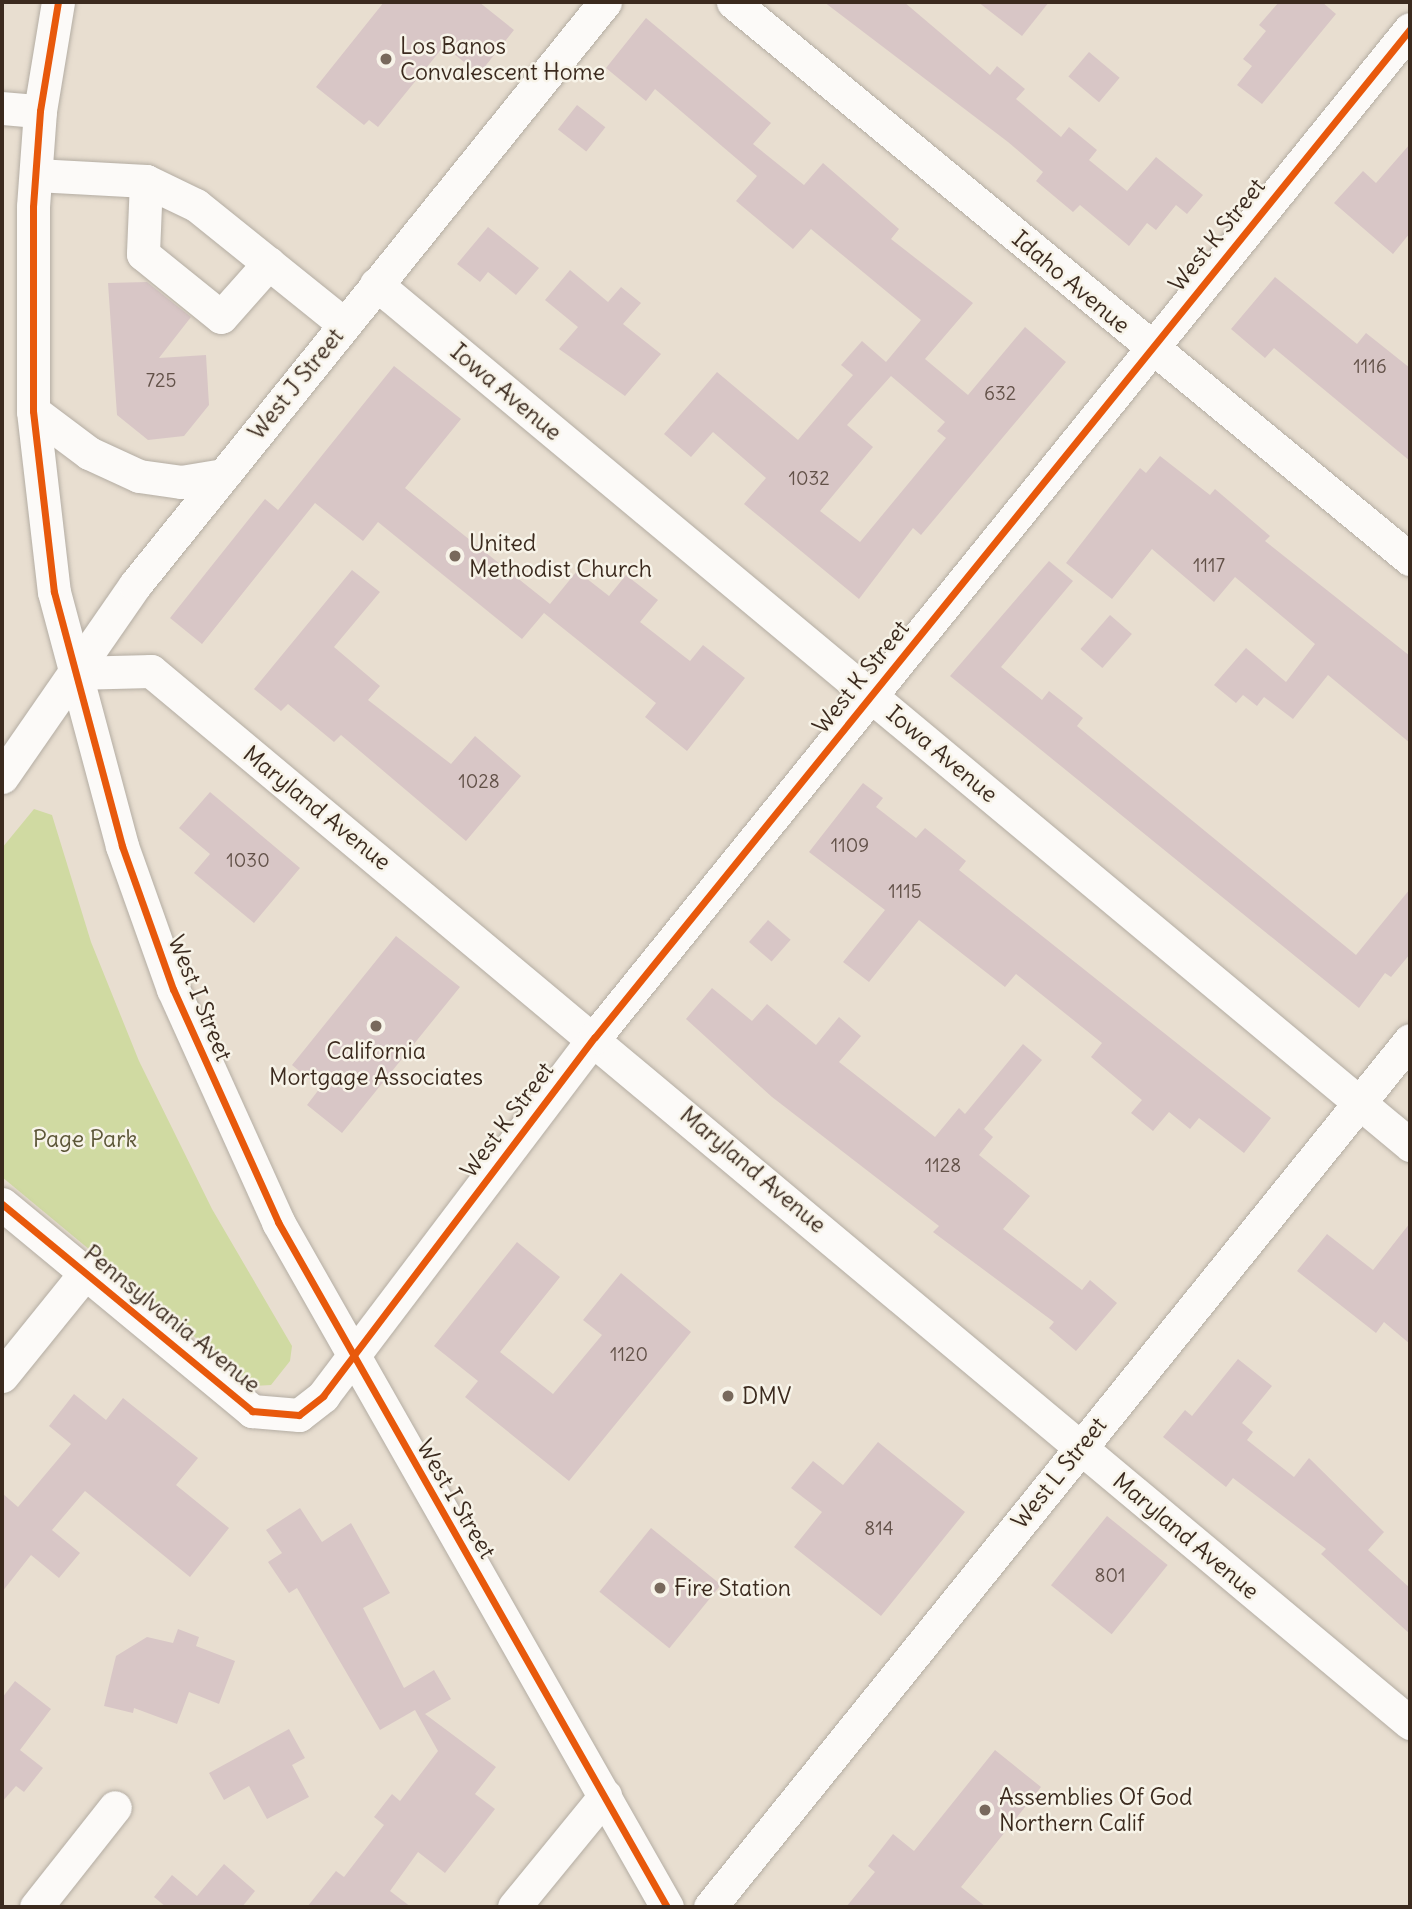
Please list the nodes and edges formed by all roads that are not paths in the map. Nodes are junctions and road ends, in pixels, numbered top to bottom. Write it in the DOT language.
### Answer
graph roads {
  1 [pos="58,2"];
  2 [pos="605,2"];
  3 [pos="733,2"];
  4 [pos="1410,29"];
  5 [pos="2,108"];
  6 [pos="40,111"];
  7 [pos="36,175"];
  8 [pos="146,181"];
  9 [pos="269,263"];
  10 [pos="376,284"];
  11 [pos="344,324"];
  12 [pos="1151,348"];
  13 [pos="33,411"];
  14 [pos="223,475"];
  15 [pos="1410,559"];
  16 [pos="74,673"];
  17 [pos="872,695"];
  18 [pos="2,777"];
  19 [pos="596,1037"];
  20 [pos="1410,1040"];
  21 [pos="1357,1102"];
  22 [pos="1410,1145"];
  23 [pos="2,1204"];
  24 [pos="85,1273"];
  25 [pos="351,1356"];
  26 [pos="2,1376"];
  27 [pos="1079,1447"];
  28 [pos="1410,1723"];
  29 [pos="605,1796"];
  30 [pos="115,1807"];
  31 [pos="36,1907"];
  32 [pos="514,1907"];
  33 [pos="667,1907"];
  34 [pos="710,1907"];
  1 -- 6 [label="street, West I Street"];
  2 -- 10 [label="street, West J Street"];
  3 -- 12 [label="street, Idaho Avenue"];
  4 -- 12 [label="street, West K Street"];
  5 -- 6 [label="street"];
  6 -- 7 [label="street, West I Street"];
  7 -- 8 [label="street"];
  7 -- 13 [label="street, West I Street"];
  8 -- 9 [label="street"];
  8 -- 9 [label="street"];
  9 -- 11 [label="street"];
  10 -- 11 [label="street, West J Street"];
  10 -- 17 [label="street, Iowa Avenue"];
  11 -- 14 [label="street, West J Street"];
  12 -- 15 [label="street, Idaho Avenue"];
  12 -- 17 [label="street, West K Street"];
  13 -- 14 [label="street"];
  13 -- 16 [label="street, West I Street"];
  14 -- 16 [label="street, West J Street"];
  16 -- 18 [label="street, West J Street"];
  16 -- 19 [label="street, Maryland Avenue"];
  16 -- 25 [label="street, West I Street"];
  17 -- 19 [label="street, West K Street"];
  17 -- 21 [label="street, Iowa Avenue"];
  19 -- 25 [label="street, West K Street"];
  19 -- 27 [label="street, Maryland Avenue"];
  20 -- 21 [label="street, West L Street"];
  21 -- 22 [label="street, Iowa Avenue"];
  21 -- 27 [label="street, West L Street"];
  23 -- 24 [label="street, Pennsylvania Avenue"];
  24 -- 25 [label="street, Pennsylvania Avenue"];
  24 -- 26 [label="street"];
  25 -- 29 [label="street, West I Street"];
  27 -- 28 [label="street, Maryland Avenue"];
  27 -- 34 [label="street, West L Street"];
  29 -- 32 [label="street"];
  29 -- 33 [label="street, West I Street"];
  30 -- 31 [label="street"];
}
